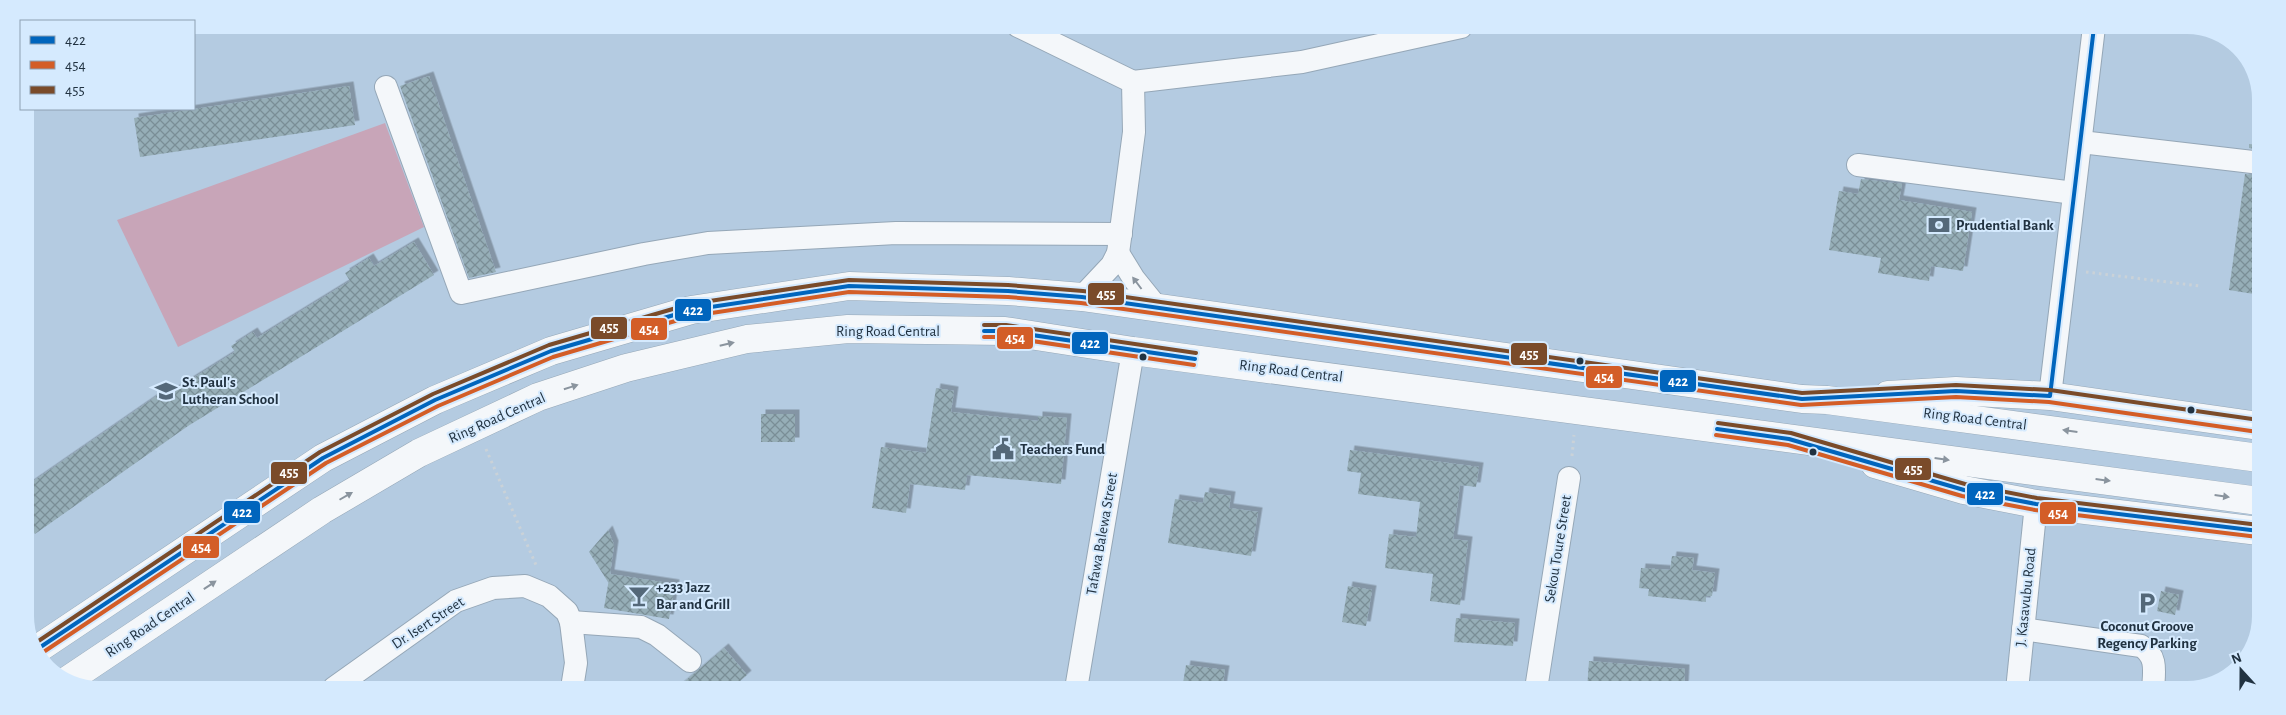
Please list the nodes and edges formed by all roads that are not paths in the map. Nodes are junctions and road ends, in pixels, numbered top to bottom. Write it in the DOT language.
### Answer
graph roads {
  1 [pos="1034,34"];
  2 [pos="1429,34"];
  3 [pos="2093,34"];
  4 [pos="1133,82"];
  5 [pos="386,87"];
  6 [pos="2081,142"];
  7 [pos="2252,162"];
  8 [pos="1858,165"];
  9 [pos="2074,193"];
  10 [pos="1119,243"];
  11 [pos="1082,297"];
  12 [pos="1159,310"];
  13 [pos="1337,334"];
  14 [pos="1133,351"];
  15 [pos="1331,376"];
  16 [pos="2050,396"];
  17 [pos="1802,399"];
  18 [pos="2252,425"];
  19 [pos="1790,439"];
  20 [pos="2252,457"];
  21 [pos="1569,478"];
  22 [pos="2252,500"];
  23 [pos="2036,504"];
  24 [pos="2252,530"];
  25 [pos="571,622"];
  26 [pos="2023,629"];
  27 [pos="41,647"];
  28 [pos="690,661"];
  29 [pos="74,676"];
  30 [pos="344,681"];
  31 [pos="573,681"];
  32 [pos="1077,681"];
  33 [pos="1537,681"];
  34 [pos="2018,681"];
  35 [pos="2153,681"];
  1 -- 4 [label="street"];
  2 -- 4 [label="street"];
  3 -- 6 [label="street"];
  4 -- 10 [label="street"];
  5 -- 10 [label="street"];
  6 -- 7 [label="street"];
  6 -- 9 [label="street"];
  8 -- 9 [label="street"];
  9 -- 16 [label="street"];
  10 -- 11 [label="street"];
  12 -- 10 [label="street, one-way"];
  11 -- 12 [label="main road"];
  11 -- 27 [label="main road"];
  12 -- 13 [label="main road"];
  13 -- 15 [label="main road"];
  13 -- 17 [label="main road"];
  14 -- 15 [label="main road, Ring Road Central"];
  29 -- 14 [label="main road, Ring Road Central, one-way"];
  14 -- 32 [label="street, Tafawa Balewa Street"];
  15 -- 19 [label="main road, Ring Road Central"];
  16 -- 17 [label="main road, Ring Road Central"];
  16 -- 18 [label="main road, Ring Road Central"];
  20 -- 17 [label="main road, Ring Road Central, one-way"];
  19 -- 22 [label="main road, Ring Road Central, one-way"];
  19 -- 23 [label="main road, Ring Road Central"];
  21 -- 33 [label="street, Sekou Toure Street"];
  23 -- 24 [label="main road, Ring Road Central"];
  23 -- 26 [label="street, J. Kasavubu Road"];
  25 -- 28 [label="street"];
  25 -- 30 [label="street, Dr. Isert Street"];
  25 -- 31 [label="street"];
  26 -- 34 [label="street, J. Kasavubu Road"];
  26 -- 35 [label="street"];
}
